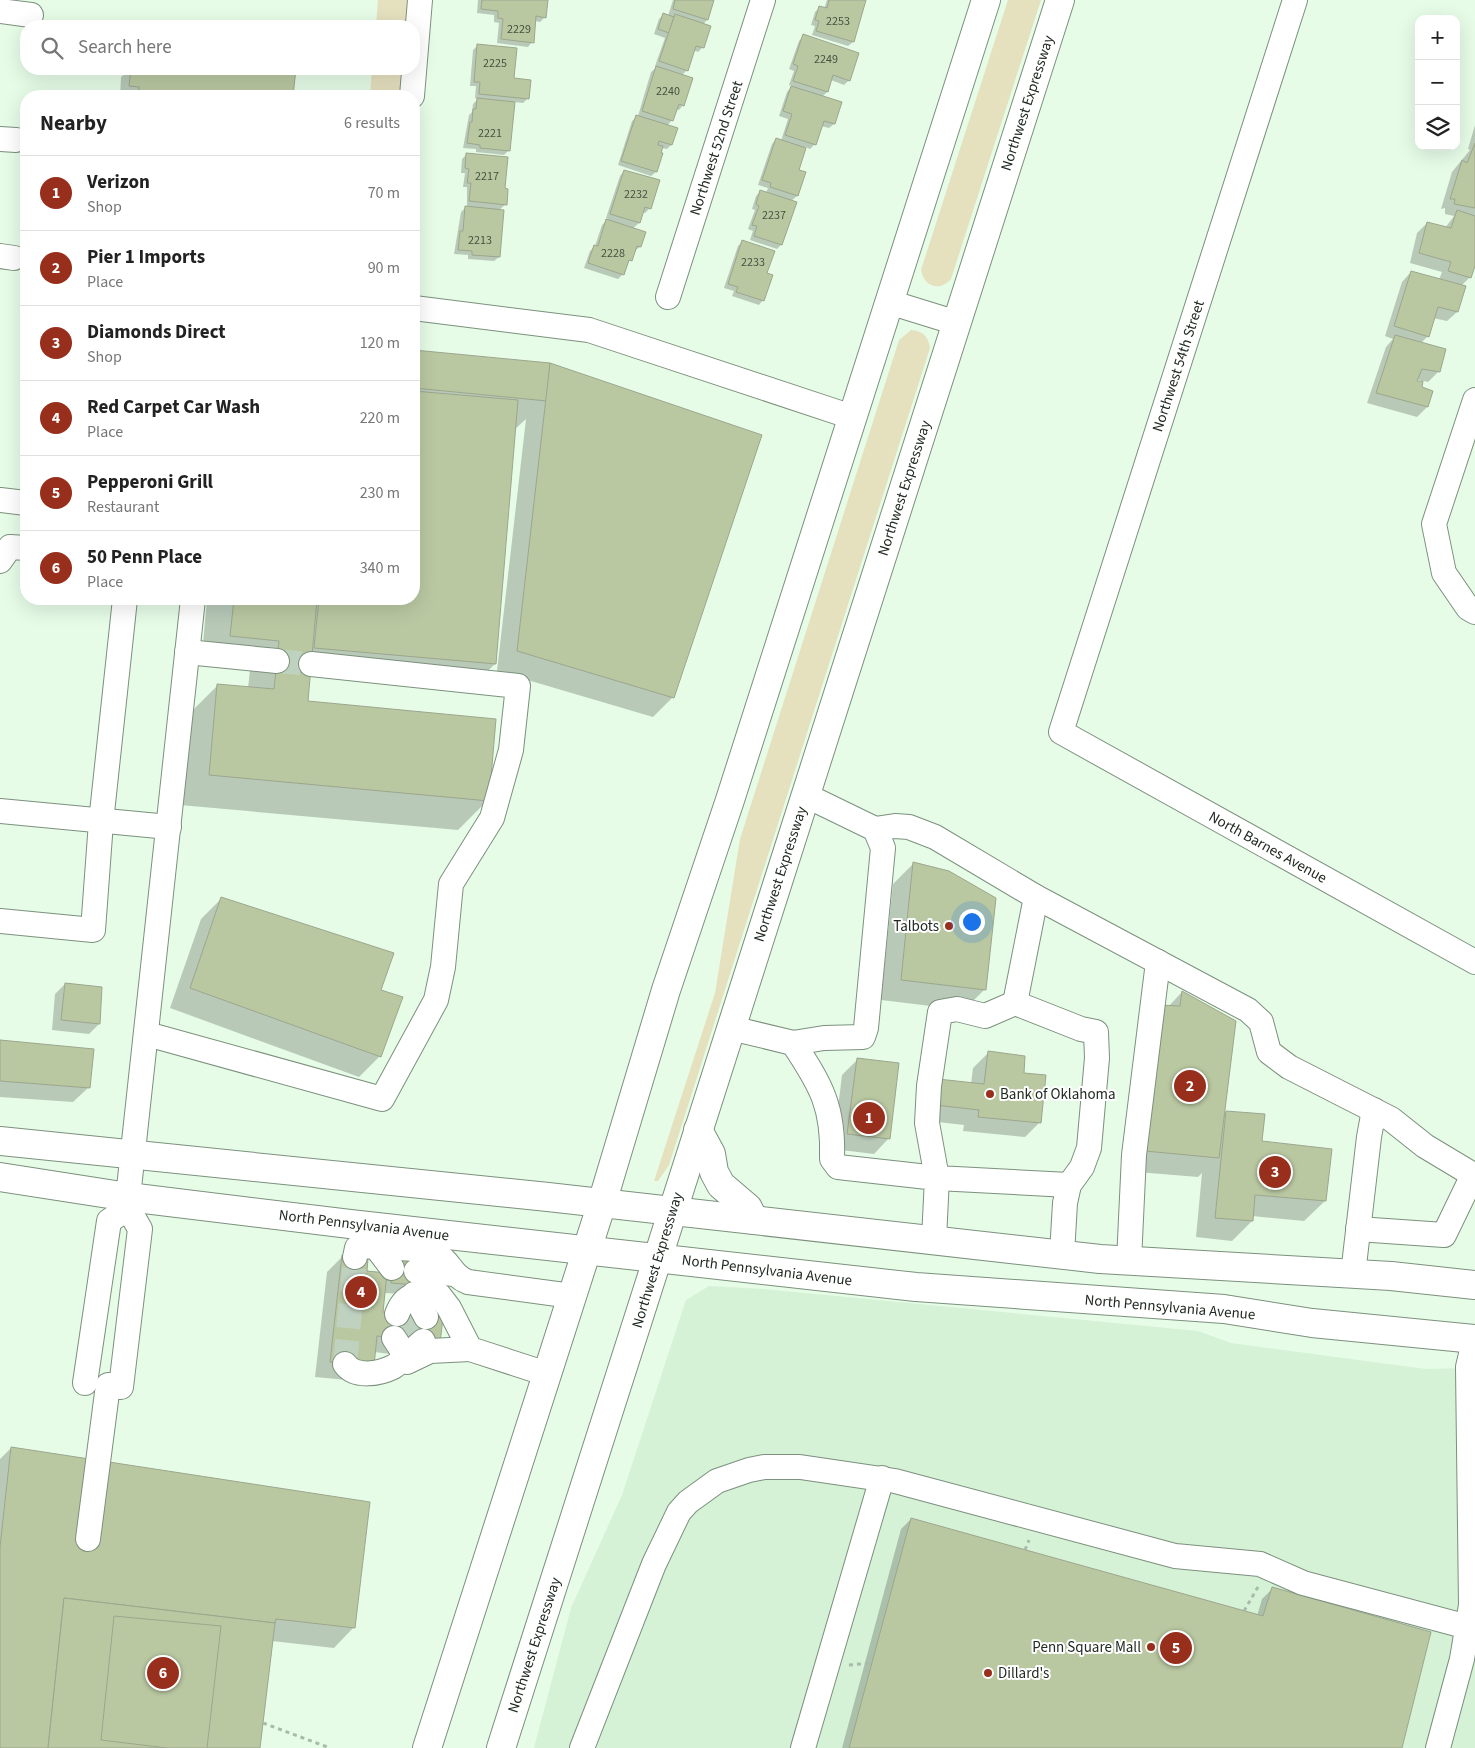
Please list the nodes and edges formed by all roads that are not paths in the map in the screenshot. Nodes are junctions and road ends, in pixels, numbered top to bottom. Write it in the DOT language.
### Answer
graph roads {
  1 [pos="420,0"];
  2 [pos="764,0"];
  3 [pos="986,0"];
  4 [pos="1060,0"];
  5 [pos="1295,0"];
  6 [pos="0,11"];
  7 [pos="31,15"];
  8 [pos="418,20"];
  9 [pos="414,75"];
  10 [pos="412,90"];
  11 [pos="668,297"];
  12 [pos="889,302"];
  13 [pos="420,309"];
  14 [pos="957,323"];
  15 [pos="1475,400"];
  16 [pos="852,417"];
  17 [pos="0,500"];
  18 [pos="20,502"];
  19 [pos="20,548"];
  20 [pos="0,561"];
  21 [pos="124,605"];
  22 [pos="192,605"];
  23 [pos="1475,612"];
  24 [pos="187,652"];
  25 [pos="277,661"];
  26 [pos="311,664"];
  27 [pos="1061,732"];
  28 [pos="806,795"];
  29 [pos="0,811"];
  30 [pos="101,822"];
  31 [pos="169,827"];
  32 [pos="875,829"];
  33 [pos="1036,897"];
  34 [pos="0,921"];
  35 [pos="1158,962"];
  36 [pos="1475,962"];
  37 [pos="1015,1004"];
  38 [pos="731,1028"];
  39 [pos="147,1034"];
  40 [pos="801,1042"];
  41 [pos="1374,1110"];
  42 [pos="698,1130"];
  43 [pos="0,1141"];
  44 [pos="133,1156"];
  45 [pos="1474,1176"];
  46 [pos="0,1177"];
  47 [pos="937,1178"];
  48 [pos="1069,1185"];
  49 [pos="128,1202"];
  50 [pos="602,1203"];
  51 [pos="671,1210"];
  52 [pos="754,1220"];
  53 [pos="1358,1229"];
  54 [pos="934,1239"];
  55 [pos="587,1250"];
  56 [pos="1062,1254"];
  57 [pos="658,1257"];
  58 [pos="1129,1261"];
  59 [pos="392,1268"];
  60 [pos="416,1271"];
  61 [pos="455,1274"];
  62 [pos="1353,1274"];
  63 [pos="1475,1285"];
  64 [pos="572,1296"];
  65 [pos="412,1310"];
  66 [pos="1475,1339"];
  67 [pos="470,1349"];
  68 [pos="345,1364"];
  69 [pos="547,1374"];
  70 [pos="105,1385"];
  71 [pos="882,1478"];
  72 [pos="88,1539"];
  73 [pos="1471,1628"];
  74 [pos="427,1748"];
  75 [pos="501,1748"];
  76 [pos="582,1748"];
  77 [pos="803,1748"];
  78 [pos="1438,1748"];
  1 -- 8 [label="street"];
  2 -- 11 [label="street, Northwest 52nd Street"];
  3 -- 12 [label="main road"];
  4 -- 14 [label="main road, Northwest Expressway"];
  5 -- 27 [label="street, Northwest 54th Street"];
  6 -- 7 [label="street"];
  9 -- 10 [label="street"];
  12 -- 14 [label="street"];
  12 -- 16 [label="main road"];
  13 -- 16 [label="street"];
  14 -- 28 [label="main road, Northwest Expressway"];
  15 -- 23 [label="street"];
  16 -- 50 [label="main road"];
  17 -- 18 [label="street"];
  19 -- 20 [label="street"];
  21 -- 30 [label="street"];
  22 -- 24 [label="street"];
  24 -- 25 [label="street"];
  24 -- 31 [label="street"];
  26 -- 39 [label="street"];
  27 -- 36 [label="street, North Barnes Avenue"];
  28 -- 32 [label="street"];
  28 -- 38 [label="main road, Northwest Expressway"];
  29 -- 30 [label="street"];
  30 -- 31 [label="street"];
  30 -- 34 [label="street"];
  31 -- 39 [label="street"];
  32 -- 33 [label="street"];
  32 -- 40 [label="street"];
  33 -- 35 [label="street"];
  33 -- 37 [label="street"];
  35 -- 41 [label="street"];
  35 -- 58 [label="street"];
  37 -- 47 [label="street"];
  37 -- 48 [label="street"];
  38 -- 40 [label="street"];
  38 -- 42 [label="main road, Northwest Expressway"];
  39 -- 44 [label="street"];
  40 -- 47 [label="street"];
  41 -- 45 [label="street"];
  41 -- 53 [label="street"];
  42 -- 51 [label="main road, Northwest Expressway"];
  42 -- 52 [label="main road"];
  43 -- 44 [label="main road"];
  44 -- 49 [label="street"];
  44 -- 50 [label="main road"];
  45 -- 53 [label="street"];
  46 -- 49 [label="main road, North Pennsylvania Avenue"];
  47 -- 48 [label="street"];
  47 -- 54 [label="street"];
  48 -- 56 [label="street"];
  49 -- 55 [label="main road, North Pennsylvania Avenue"];
  49 -- 70 [label="street"];
  49 -- 70 [label="street"];
  50 -- 51 [label="main road"];
  50 -- 55 [label="main road"];
  51 -- 52 [label="main road"];
  51 -- 57 [label="main road, Northwest Expressway"];
  52 -- 54 [label="main road"];
  53 -- 62 [label="street"];
  54 -- 56 [label="main road"];
  55 -- 57 [label="main road, North Pennsylvania Avenue"];
  55 -- 64 [label="main road"];
  56 -- 58 [label="main road"];
  57 -- 66 [label="main road, North Pennsylvania Avenue"];
  57 -- 75 [label="main road, Northwest Expressway"];
  58 -- 62 [label="main road"];
  59 -- 61 [label="street"];
  60 -- 61 [label="street"];
  61 -- 64 [label="street"];
  62 -- 63 [label="main road"];
  64 -- 69 [label="main road"];
  65 -- 67 [label="street"];
  66 -- 73 [label="street"];
  67 -- 68 [label="street"];
  67 -- 69 [label="street"];
  69 -- 74 [label="main road"];
  70 -- 72 [label="street"];
  71 -- 73 [label="street"];
  71 -- 76 [label="street"];
  71 -- 77 [label="street"];
  73 -- 78 [label="street"];
}
